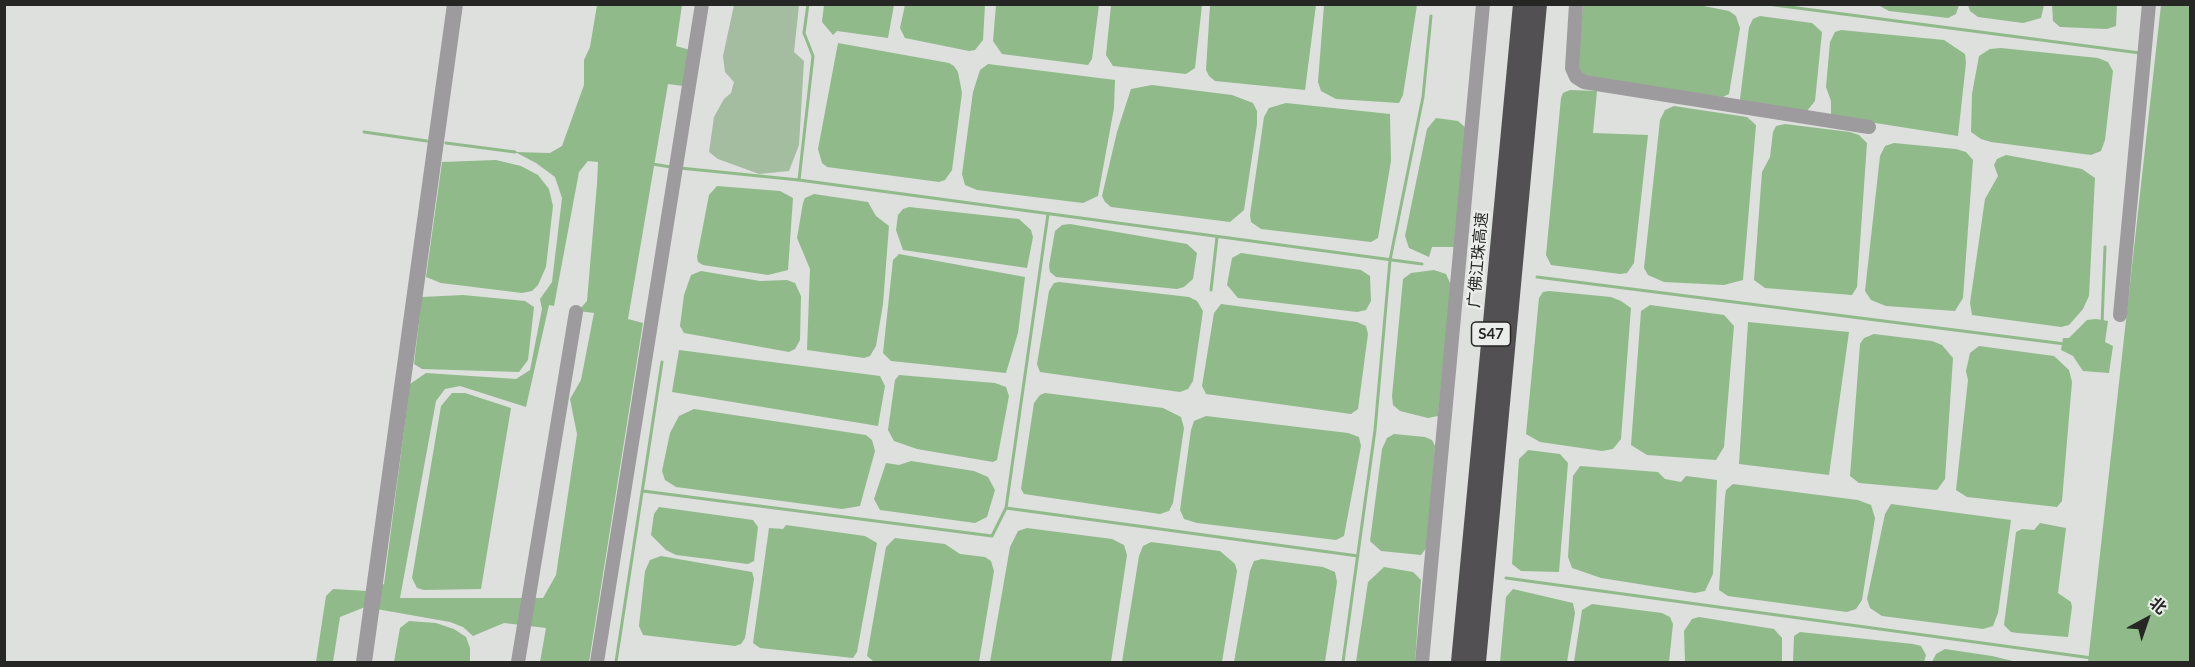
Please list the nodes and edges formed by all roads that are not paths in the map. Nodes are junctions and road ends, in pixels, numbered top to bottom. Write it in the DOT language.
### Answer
graph roads {
  1 [pos="455,4"];
  2 [pos="702,4"];
  3 [pos="1483,4"];
  4 [pos="1522,4"];
  5 [pos="1538,4"];
  6 [pos="1576,4"];
  7 [pos="2149,4"];
  8 [pos="1869,127"];
  9 [pos="576,312"];
  10 [pos="2120,315"];
  11 [pos="364,663"];
  12 [pos="518,663"];
  13 [pos="597,663"];
  14 [pos="1422,663"];
  15 [pos="1460,663"];
  16 [pos="1477,663"];
  1 -- 11 [label="street"];
  2 -- 13 [label="street"];
  3 -- 14 [label="street"];
  4 -- 15 [label="highway, 广佛江珠高速 / S47"];
  5 -- 16 [label="highway, S47"];
  6 -- 8 [label="street"];
  7 -- 10 [label="street"];
  9 -- 12 [label="street"];
}
